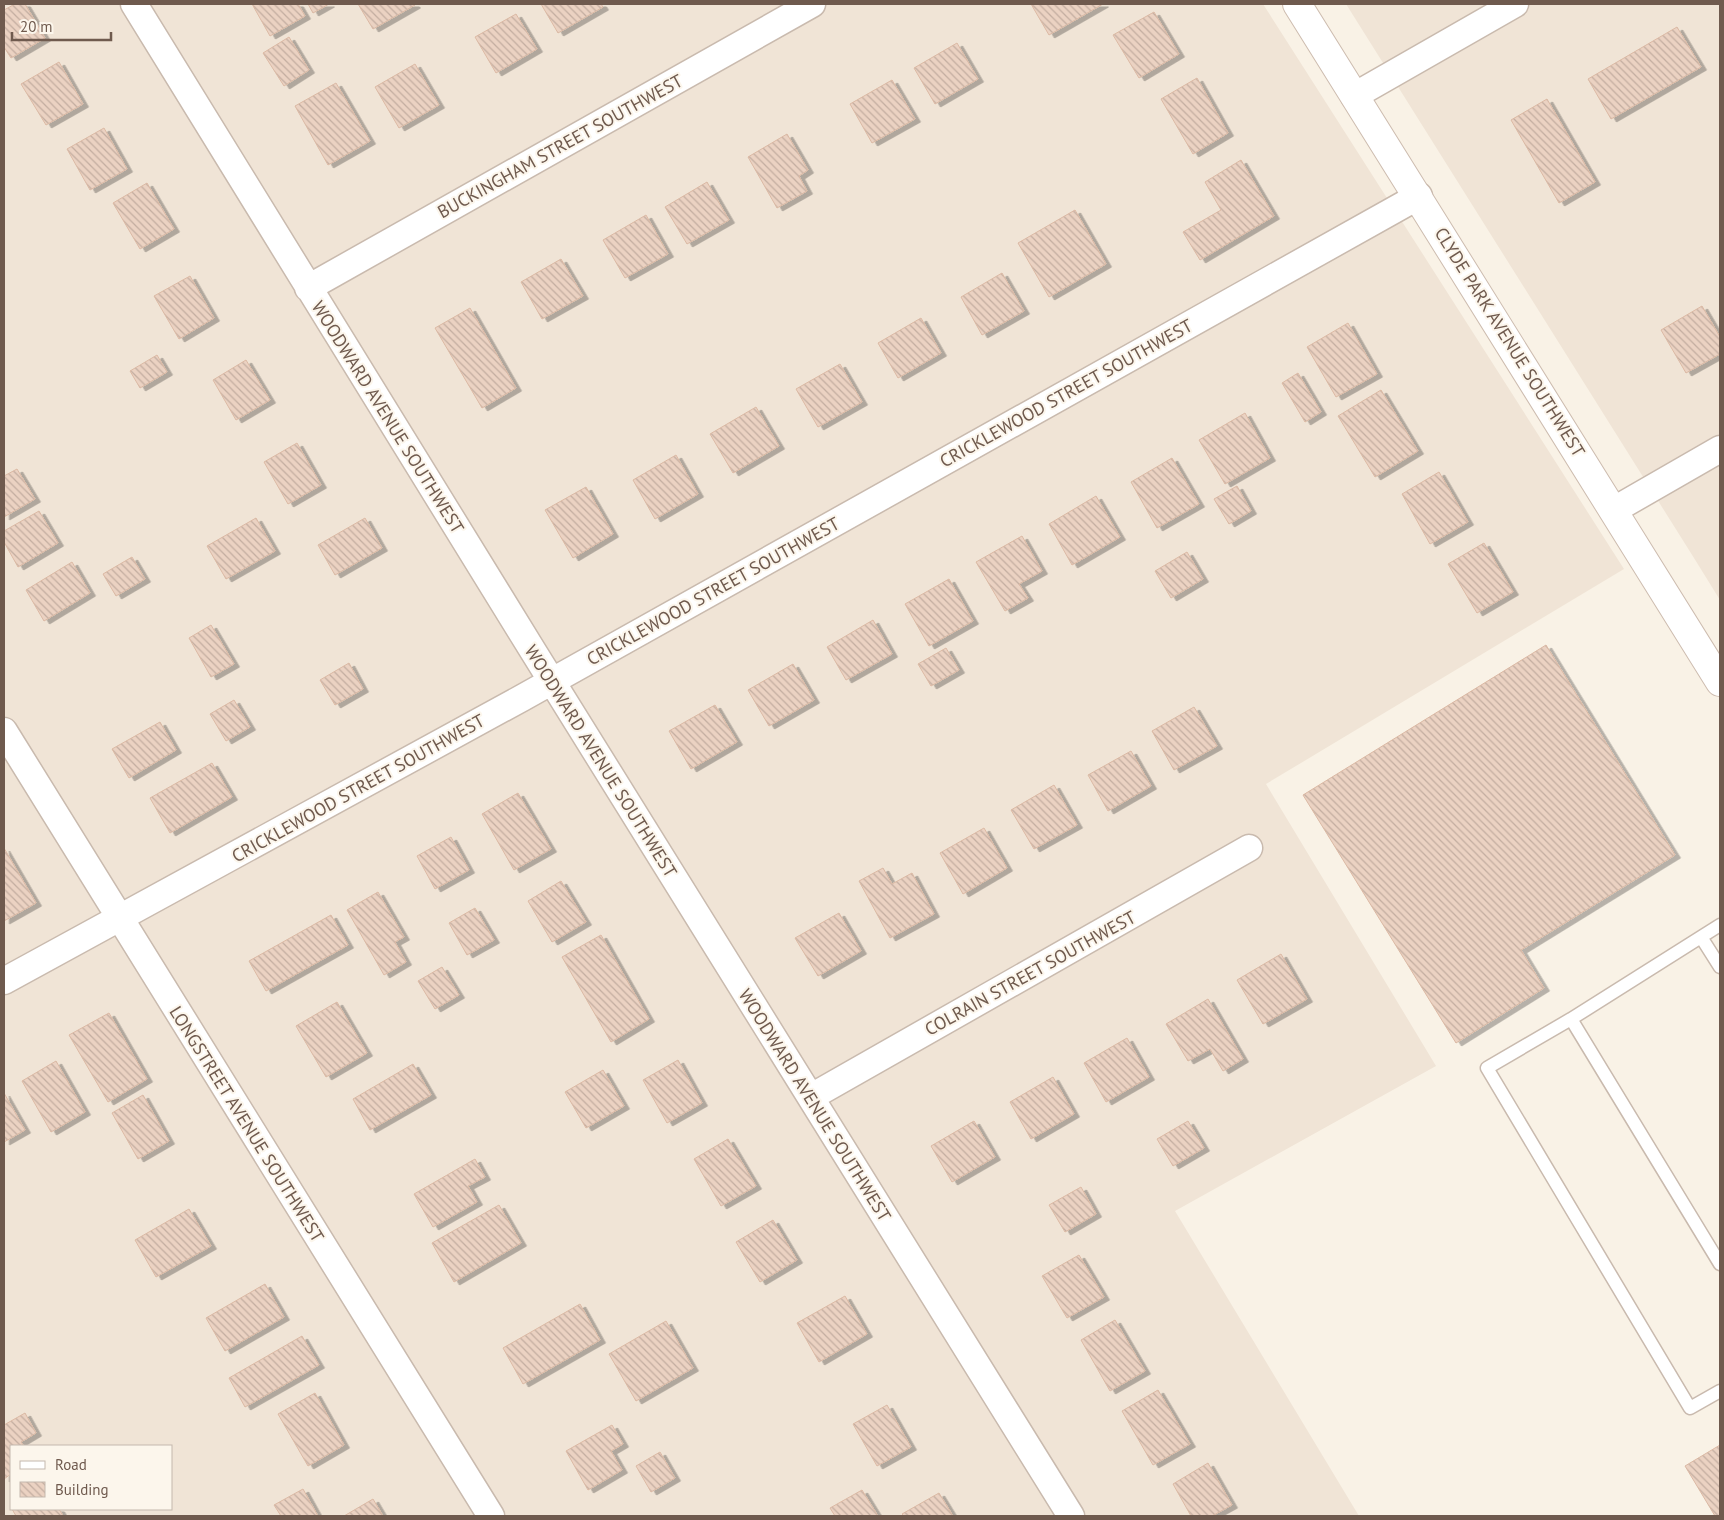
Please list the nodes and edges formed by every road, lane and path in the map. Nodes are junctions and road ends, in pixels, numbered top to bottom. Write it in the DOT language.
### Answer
graph roads {
  1 [pos="134,4"];
  2 [pos="812,4"];
  3 [pos="1297,4"];
  4 [pos="1515,4"];
  5 [pos="1354,96"];
  6 [pos="1419,196"];
  7 [pos="308,288"];
  8 [pos="1720,449"];
  9 [pos="1614,510"];
  10 [pos="552,681"];
  11 [pos="1720,682"];
  12 [pos="4,731"];
  13 [pos="1250,848"];
  14 [pos="119,919"];
  15 [pos="1720,925"];
  16 [pos="1701,937"];
  17 [pos="1720,967"];
  18 [pos="4,981"];
  19 [pos="1571,1019"];
  20 [pos="811,1097"];
  21 [pos="1720,1264"];
  22 [pos="1720,1391"];
  23 [pos="491,1516"];
  24 [pos="1071,1516"];
  1 -- 7 [label="street, WOODWARD AVENUE SOUTHWEST"];
  2 -- 7 [label="street, BUCKINGHAM STREET SOUTHWEST"];
  3 -- 5 [label="main road, CLYDE PARK AVENUE SOUTHWEST"];
  4 -- 5 [label="street"];
  5 -- 6 [label="main road, CLYDE PARK AVENUE SOUTHWEST"];
  6 -- 9 [label="main road, CLYDE PARK AVENUE SOUTHWEST"];
  6 -- 10 [label="street, CRICKLEWOOD STREET SOUTHWEST"];
  7 -- 10 [label="street, WOODWARD AVENUE SOUTHWEST"];
  8 -- 9 [label="street"];
  9 -- 11 [label="main road, CLYDE PARK AVENUE SOUTHWEST"];
  10 -- 14 [label="street, CRICKLEWOOD STREET SOUTHWEST"];
  10 -- 20 [label="street, WOODWARD AVENUE SOUTHWEST"];
  12 -- 14 [label="street, LONGSTREET AVENUE SOUTHWEST"];
  13 -- 20 [label="street, COLRAIN STREET SOUTHWEST"];
  14 -- 18 [label="street, CRICKLEWOOD STREET SOUTHWEST"];
  14 -- 23 [label="street, LONGSTREET AVENUE SOUTHWEST"];
  15 -- 16 [label="lane"];
  16 -- 17 [label="lane"];
  16 -- 19 [label="lane"];
  19 -- 21 [label="lane"];
  19 -- 22 [label="lane"];
  20 -- 24 [label="street, WOODWARD AVENUE SOUTHWEST"];
}
